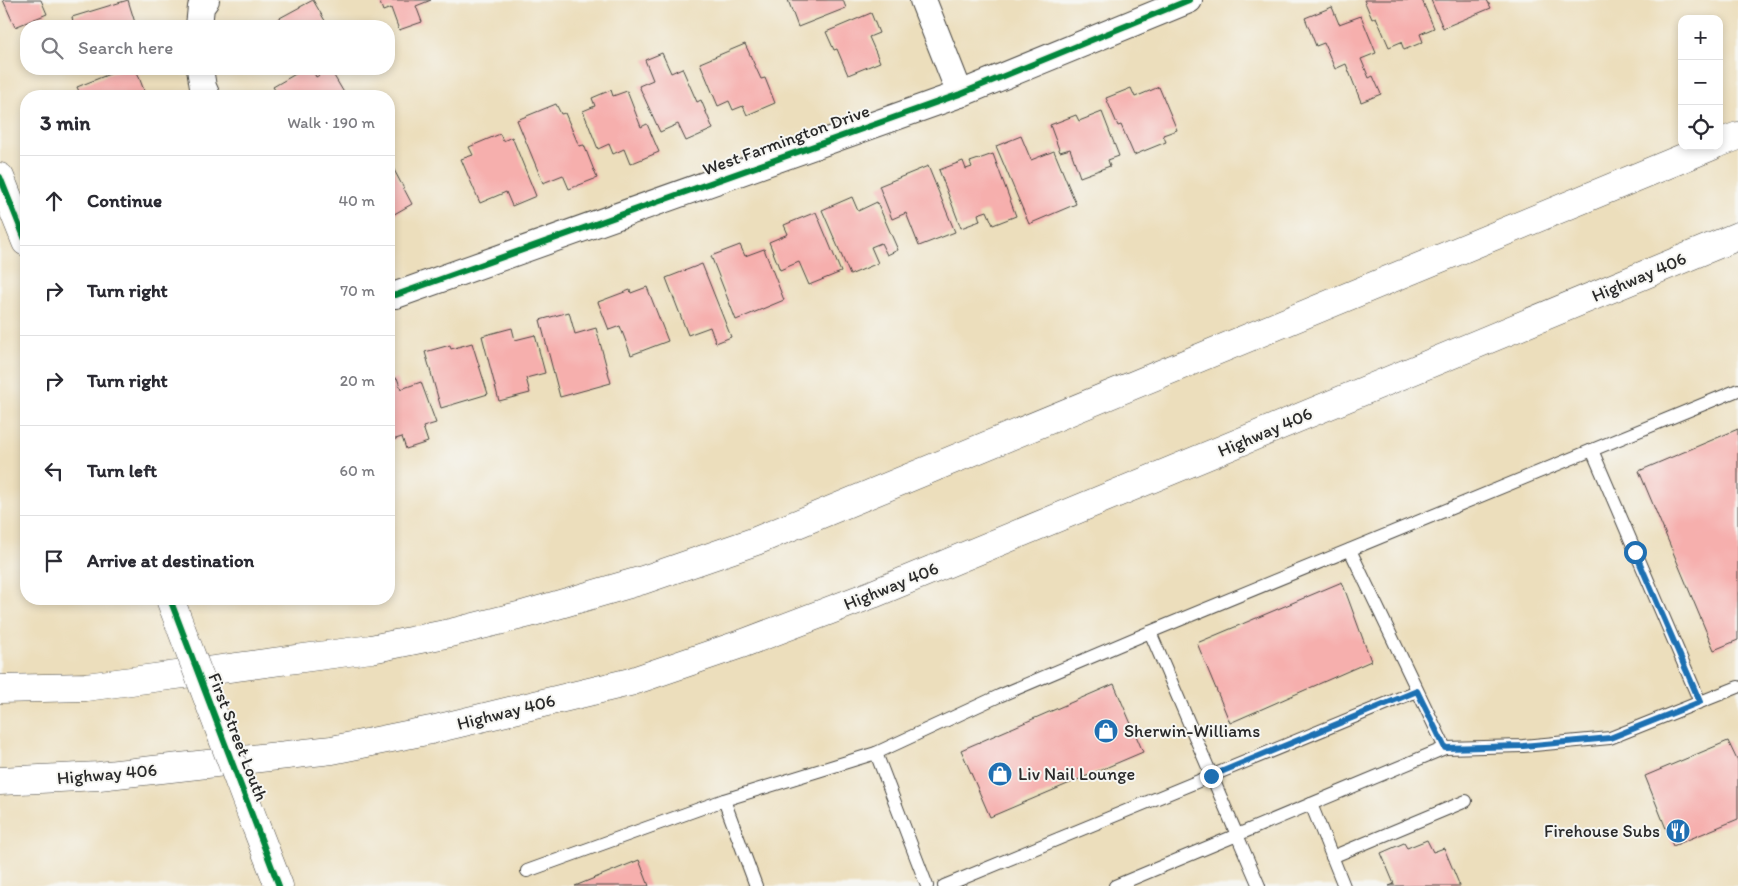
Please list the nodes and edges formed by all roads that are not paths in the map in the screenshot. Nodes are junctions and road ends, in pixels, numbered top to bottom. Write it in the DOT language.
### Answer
graph roads {
  1 [pos="206,0"];
  2 [pos="924,0"];
  3 [pos="1189,0"];
  4 [pos="200,20"];
  5 [pos="201,75"];
  6 [pos="204,90"];
  7 [pos="960,94"];
  8 [pos="1738,136"];
  9 [pos="1723,142"];
  10 [pos="1702,150"];
  11 [pos="0,177"];
  12 [pos="20,227"];
  13 [pos="1738,236"];
  14 [pos="395,295"];
  15 [pos="1738,390"];
  16 [pos="1592,450"];
  17 [pos="1350,550"];
  18 [pos="172,605"];
  19 [pos="1150,632"];
  20 [pos="1738,687"];
  21 [pos="0,690"];
  22 [pos="1417,691"];
  23 [pos="1700,702"];
  24 [pos="1445,748"];
  25 [pos="876,753"];
  26 [pos="1211,776"];
  27 [pos="0,781"];
  28 [pos="724,800"];
  29 [pos="1466,801"];
  30 [pos="1311,804"];
  31 [pos="1237,835"];
  32 [pos="1332,857"];
  33 [pos="527,871"];
  34 [pos="279,886"];
  35 [pos="756,886"];
  36 [pos="927,886"];
  37 [pos="944,886"];
  38 [pos="1115,886"];
  39 [pos="1259,886"];
  40 [pos="1344,886"];
  1 -- 4 [label="street"];
  2 -- 7 [label="street"];
  3 -- 7 [label="street, West Farmington Drive"];
  5 -- 6 [label="street"];
  7 -- 14 [label="street, West Farmington Drive"];
  8 -- 9 [label="main road"];
  10 -- 21 [label="main road"];
  11 -- 12 [label="main road"];
  13 -- 27 [label="main road, Highway 406"];
  15 -- 16 [label="lane"];
  16 -- 17 [label="lane"];
  16 -- 23 [label="lane"];
  17 -- 19 [label="lane"];
  17 -- 22 [label="lane"];
  18 -- 34 [label="main road, First Street Louth, bridge"];
  19 -- 25 [label="lane"];
  19 -- 26 [label="lane"];
  20 -- 23 [label="lane"];
  22 -- 24 [label="lane"];
  22 -- 26 [label="lane"];
  23 -- 24 [label="lane"];
  24 -- 30 [label="lane"];
  25 -- 28 [label="lane"];
  25 -- 36 [label="lane"];
  26 -- 31 [label="lane"];
  26 -- 37 [label="lane"];
  28 -- 33 [label="lane"];
  28 -- 35 [label="lane"];
  29 -- 32 [label="lane"];
  30 -- 31 [label="lane"];
  30 -- 32 [label="lane"];
  31 -- 38 [label="lane"];
  31 -- 39 [label="lane"];
  32 -- 40 [label="lane"];
}
